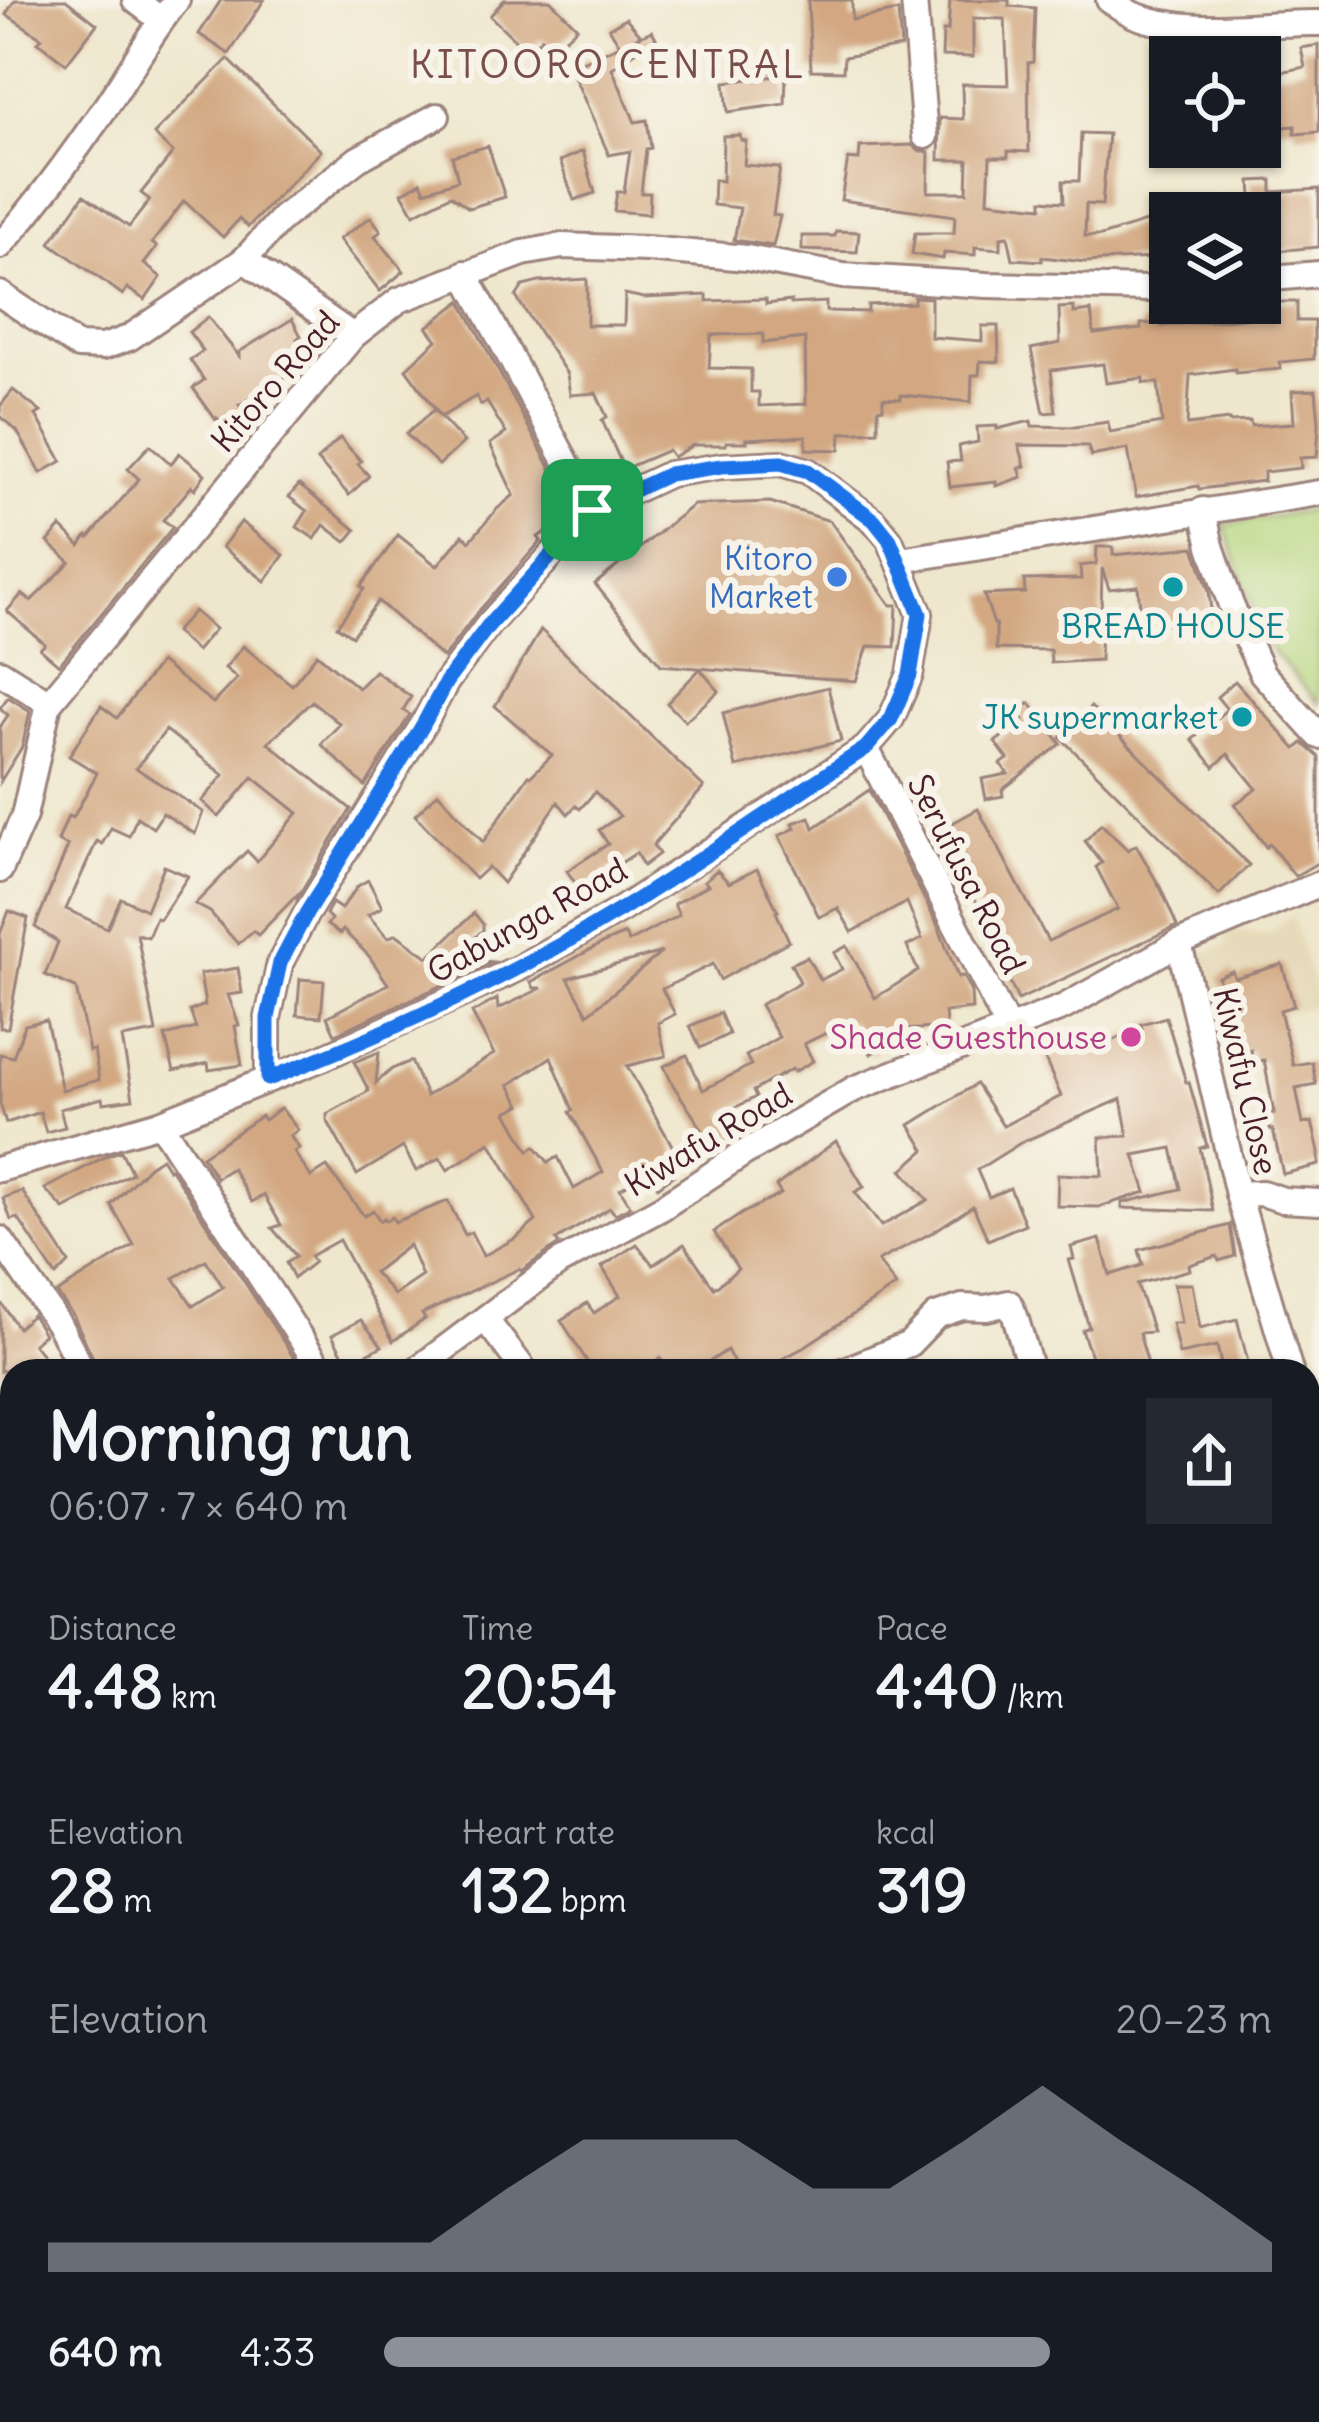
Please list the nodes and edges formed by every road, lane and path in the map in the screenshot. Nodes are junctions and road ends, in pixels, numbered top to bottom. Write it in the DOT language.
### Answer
graph roads {
  1 [pos="135,0"];
  2 [pos="914,0"];
  3 [pos="1109,0"];
  4 [pos="169,10"];
  5 [pos="1315,15"];
  6 [pos="437,116"];
  7 [pos="925,136"];
  8 [pos="0,246"];
  9 [pos="244,260"];
  10 [pos="465,273"];
  11 [pos="1319,274"];
  12 [pos="1281,277"];
  13 [pos="1149,290"];
  14 [pos="0,294"];
  15 [pos="353,335"];
  16 [pos="1319,494"];
  17 [pos="592,510"];
  18 [pos="1203,510"];
  19 [pos="900,560"];
  20 [pos="0,672"];
  21 [pos="50,703"];
  22 [pos="1319,736"];
  23 [pos="866,748"];
  24 [pos="0,870"];
  25 [pos="1319,884"];
  26 [pos="1179,943"];
  27 [pos="1009,1030"];
  28 [pos="268,1079"];
  29 [pos="160,1123"];
  30 [pos="0,1169"];
  31 [pos="1238,1194"];
  32 [pos="1319,1202"];
  33 [pos="0,1239"];
  34 [pos="485,1320"];
  35 [pos="76,1359"];
  36 [pos="314,1359"];
  37 [pos="431,1359"];
  38 [pos="516,1359"];
  39 [pos="872,1359"];
  40 [pos="1028,1359"];
  41 [pos="1286,1359"];
  1 -- 4 [label="street"];
  2 -- 7 [label="street"];
  3 -- 5 [label="street"];
  4 -- 8 [label="street"];
  6 -- 9 [label="street"];
  9 -- 14 [label="street"];
  9 -- 15 [label="street"];
  10 -- 13 [label="street, Kitoro Road"];
  10 -- 15 [label="street, Kitoro Road"];
  10 -- 17 [label="street"];
  11 -- 12 [label="street"];
  15 -- 21 [label="street, Kitoro Road"];
  16 -- 18 [label="street"];
  17 -- 19 [label="street"];
  17 -- 28 [label="street"];
  18 -- 19 [label="street"];
  18 -- 22 [label="street"];
  19 -- 23 [label="street, Gabunga Road"];
  20 -- 21 [label="street"];
  21 -- 24 [label="street, Kitoro Road"];
  23 -- 27 [label="street, Serufusa Road"];
  23 -- 28 [label="street, Gabunga Road"];
  25 -- 26 [label="street, Kiwafu Road"];
  26 -- 27 [label="street, Kiwafu Road"];
  26 -- 31 [label="street, Kiwafu Close"];
  27 -- 34 [label="street, Kiwafu Road"];
  28 -- 29 [label="street, Gabunga Road"];
  29 -- 30 [label="street, Gabunga Road"];
  29 -- 36 [label="street"];
  31 -- 32 [label="street"];
  31 -- 41 [label="street, Kiwafu Close"];
  33 -- 35 [label="street"];
  34 -- 37 [label="street, Kiwafu Road"];
  34 -- 38 [label="street"];
  39 -- 40 [label="street"];
}
